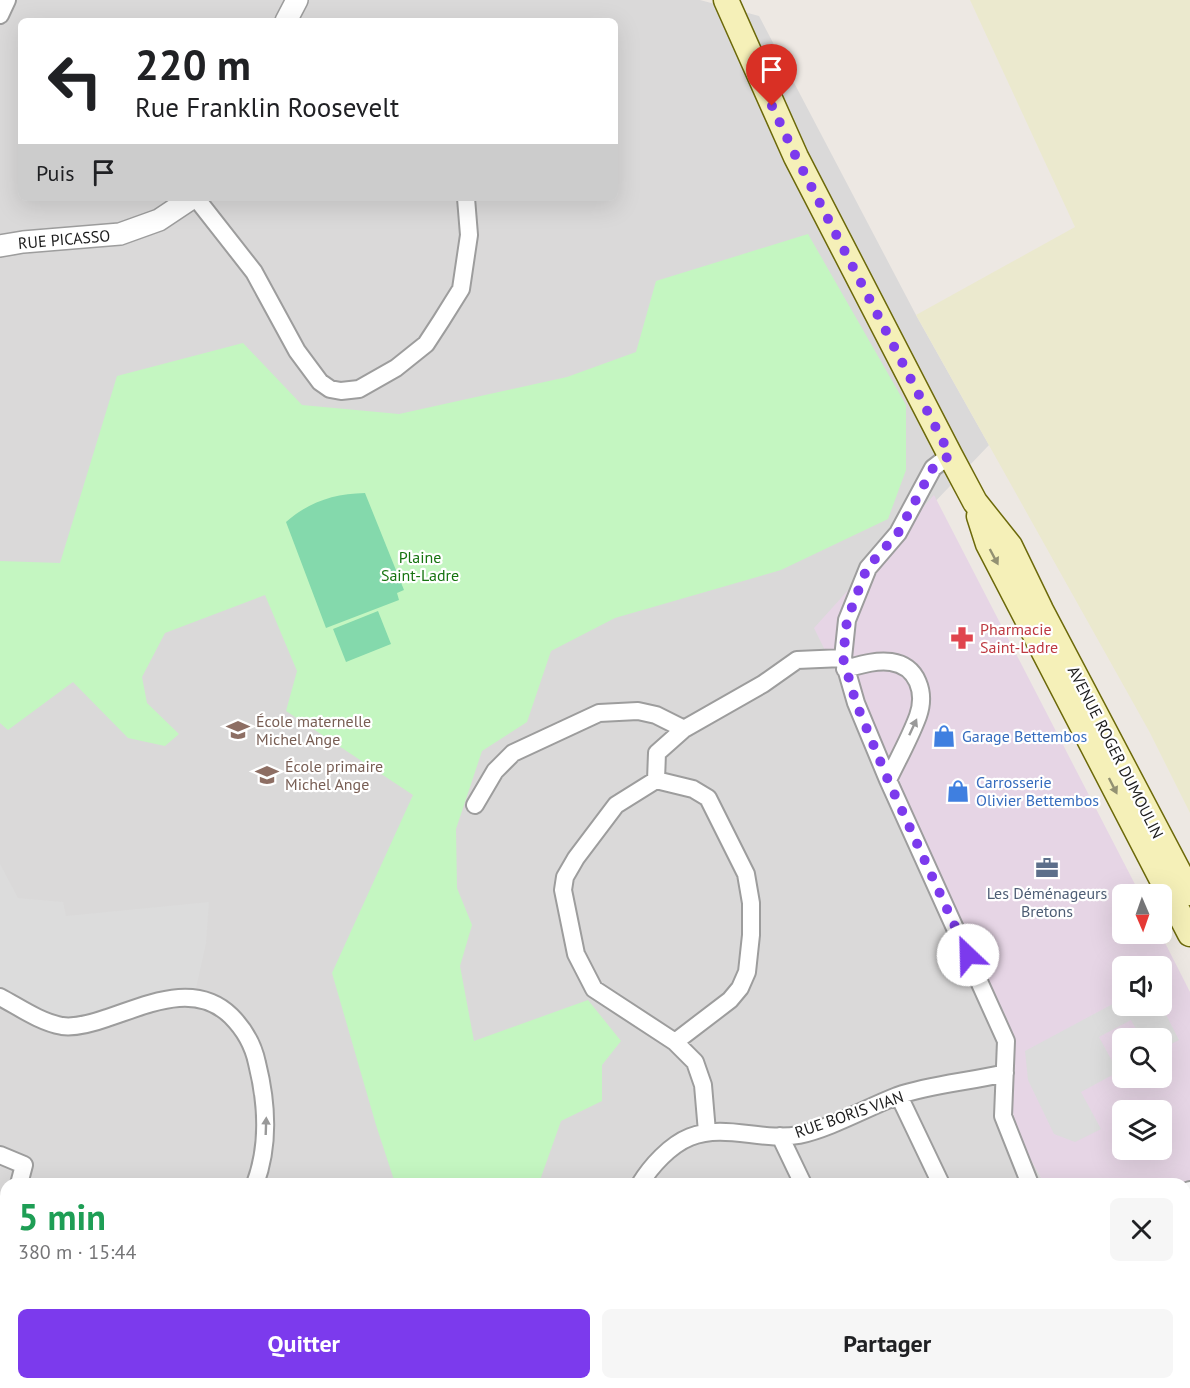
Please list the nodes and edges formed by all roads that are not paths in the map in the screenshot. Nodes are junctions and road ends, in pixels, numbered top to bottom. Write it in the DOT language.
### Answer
graph roads {
  1 [pos="6,0"];
  2 [pos="297,0"];
  3 [pos="726,0"];
  4 [pos="0,15"];
  5 [pos="288,18"];
  6 [pos="189,201"];
  7 [pos="196,201"];
  8 [pos="466,201"];
  9 [pos="0,246"];
  10 [pos="950,455"];
  11 [pos="975,502"];
  12 [pos="844,664"];
  13 [pos="684,729"];
  14 [pos="656,780"];
  15 [pos="888,780"];
  16 [pos="475,805"];
  17 [pos="1190,893"];
  18 [pos="1190,934"];
  19 [pos="0,998"];
  20 [pos="675,1042"];
  21 [pos="1005,1073"];
  22 [pos="899,1096"];
  23 [pos="707,1132"];
  24 [pos="780,1137"];
  25 [pos="0,1155"];
  26 [pos="21,1178"];
  27 [pos="257,1178"];
  28 [pos="643,1178"];
  29 [pos="800,1178"];
  30 [pos="938,1178"];
  31 [pos="1027,1178"];
  1 -- 4 [label="street"];
  2 -- 5 [label="street"];
  3 -- 10 [label="main road"];
  6 -- 9 [label="street, RUE PICASSO"];
  7 -- 8 [label="street"];
  10 -- 11 [label="main road"];
  10 -- 12 [label="street"];
  11 -- 17 [label="main road, AVENUE ROGER DUMOULIN"];
  11 -- 18 [label="main road, AVENUE ROGER DUMOULIN, one-way"];
  12 -- 13 [label="street"];
  12 -- 15 [label="street"];
  15 -- 12 [label="street, one-way"];
  13 -- 14 [label="street"];
  13 -- 16 [label="street"];
  14 -- 20 [label="street"];
  14 -- 20 [label="street"];
  15 -- 21 [label="street"];
  27 -- 19 [label="street, one-way"];
  20 -- 23 [label="street"];
  21 -- 22 [label="street, RUE BORIS VIAN"];
  21 -- 31 [label="street"];
  22 -- 24 [label="street, RUE BORIS VIAN"];
  22 -- 30 [label="street"];
  23 -- 24 [label="street, RUE BORIS VIAN"];
  23 -- 28 [label="street, RUE BORIS VIAN"];
  24 -- 29 [label="street"];
  25 -- 26 [label="street"];
}
